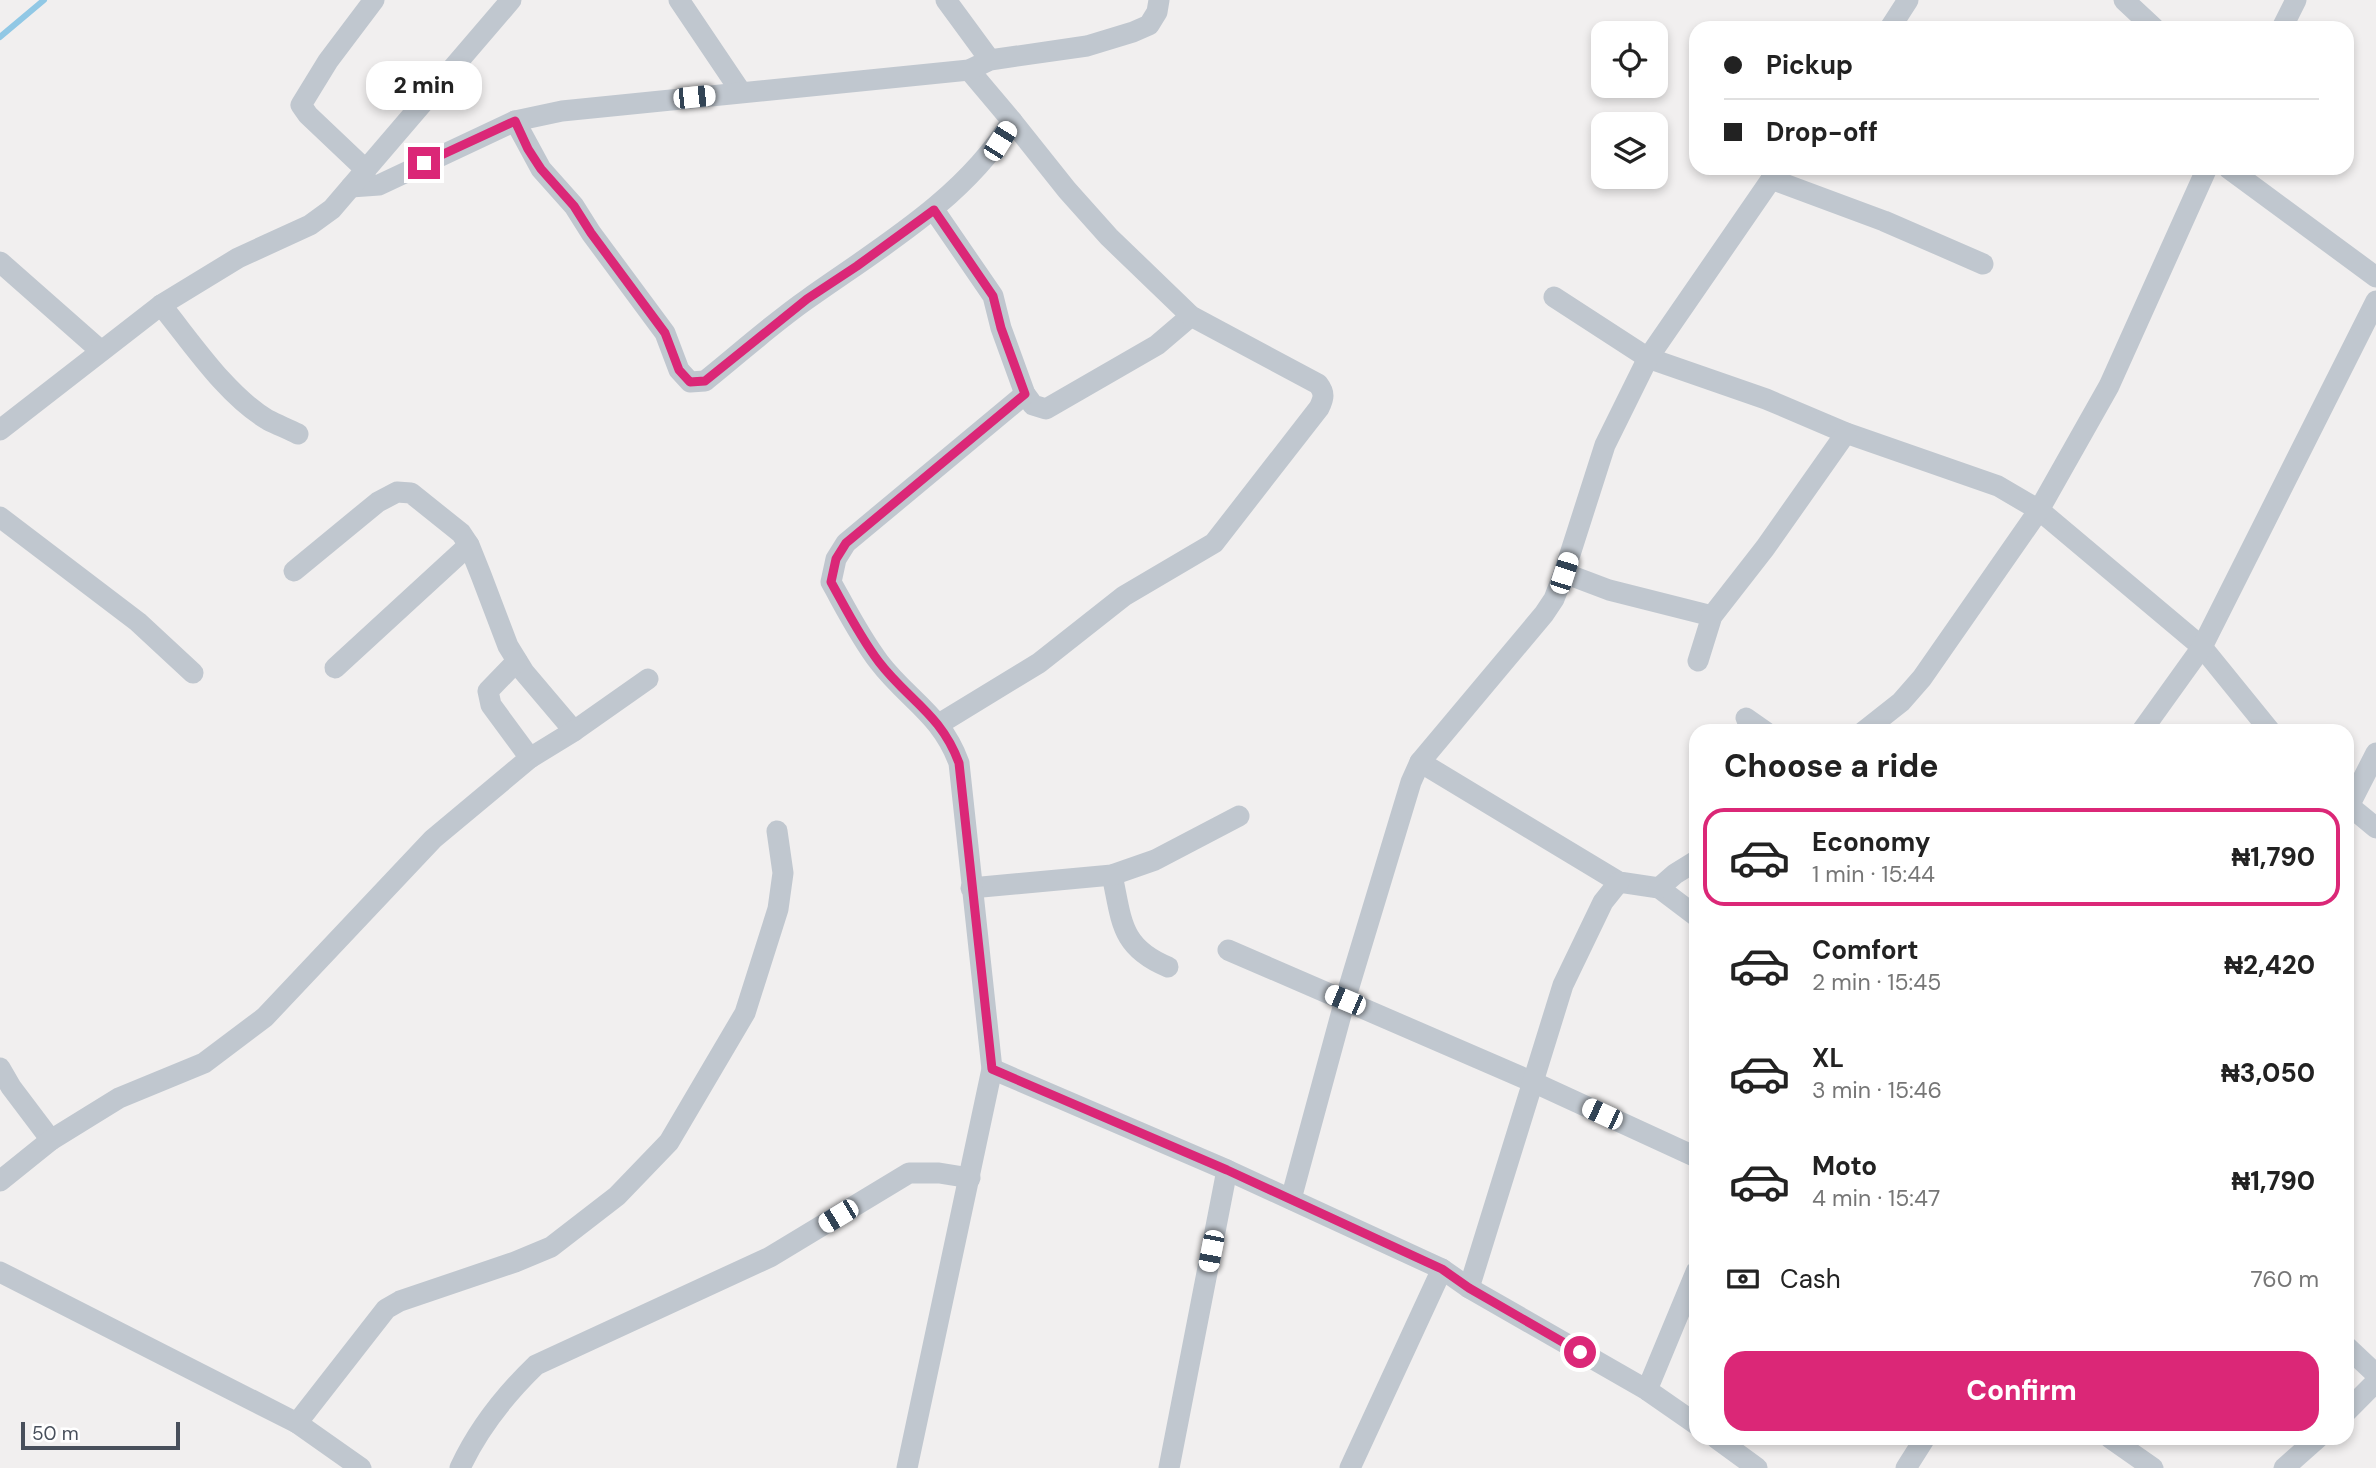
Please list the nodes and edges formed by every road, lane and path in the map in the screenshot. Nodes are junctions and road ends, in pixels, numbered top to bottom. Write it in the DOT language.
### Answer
graph roads {
  1 [pos="374,0"];
  2 [pos="511,0"];
  3 [pos="678,0"];
  4 [pos="946,0"];
  5 [pos="1159,0"];
  6 [pos="1908,0"];
  7 [pos="2124,0"];
  8 [pos="2296,0"];
  9 [pos="1894,21"];
  10 [pos="2146,21"];
  11 [pos="2286,21"];
  12 [pos="990,60"];
  13 [pos="969,70"];
  14 [pos="741,92"];
  15 [pos="515,121"];
  16 [pos="1012,121"];
  17 [pos="366,170"];
  18 [pos="1774,175"];
  19 [pos="1780,175"];
  20 [pos="2204,175"];
  21 [pos="2238,175"];
  22 [pos="351,187"];
  23 [pos="934,210"];
  24 [pos="0,262"];
  25 [pos="1983,264"];
  26 [pos="2376,277"];
  27 [pos="1555,297"];
  28 [pos="2376,301"];
  29 [pos="161,305"];
  30 [pos="1191,316"];
  31 [pos="101,351"];
  32 [pos="1648,358"];
  33 [pos="1025,394"];
  34 [pos="0,430"];
  35 [pos="1846,433"];
  36 [pos="298,434"];
  37 [pos="2039,510"];
  38 [pos="0,517"];
  39 [pos="469,545"];
  40 [pos="294,571"];
  41 [pos="1564,573"];
  42 [pos="1712,616"];
  43 [pos="2202,647"];
  44 [pos="1698,661"];
  45 [pos="517,662"];
  46 [pos="335,668"];
  47 [pos="193,673"];
  48 [pos="648,679"];
  49 [pos="1746,718"];
  50 [pos="939,724"];
  51 [pos="1755,724"];
  52 [pos="1873,724"];
  53 [pos="2147,724"];
  54 [pos="2265,724"];
  55 [pos="574,731"];
  56 [pos="2376,752"];
  57 [pos="530,758"];
  58 [pos="1420,762"];
  59 [pos="2354,794"];
  60 [pos="2354,810"];
  61 [pos="1239,816"];
  62 [pos="2376,828"];
  63 [pos="777,831"];
  64 [pos="1689,865"];
  65 [pos="1112,875"];
  66 [pos="1619,882"];
  67 [pos="971,888"];
  68 [pos="1659,888"];
  69 [pos="1689,911"];
  70 [pos="1228,950"];
  71 [pos="1168,967"];
  72 [pos="1345,1000"];
  73 [pos="0,1068"];
  74 [pos="992,1069"];
  75 [pos="1533,1082"];
  76 [pos="51,1140"];
  77 [pos="1689,1154"];
  78 [pos="1227,1170"];
  79 [pos="970,1178"];
  80 [pos="0,1181"];
  81 [pos="1292,1199"];
  82 [pos="1442,1269"];
  83 [pos="0,1272"];
  84 [pos="1469,1288"];
  85 [pos="1689,1289"];
  86 [pos="2354,1354"];
  87 [pos="2376,1374"];
  88 [pos="2376,1382"];
  89 [pos="1647,1390"];
  90 [pos="2354,1404"];
  91 [pos="1689,1419"];
  92 [pos="297,1423"];
  93 [pos="1726,1445"];
  94 [pos="1920,1445"];
  95 [pos="2120,1445"];
  96 [pos="2310,1445"];
  97 [pos="361,1468"];
  98 [pos="460,1468"];
  99 [pos="907,1468"];
  100 [pos="1169,1468"];
  101 [pos="1350,1468"];
  102 [pos="1757,1468"];
  103 [pos="1906,1468"];
  104 [pos="2153,1468"];
  105 [pos="2284,1468"];
  1 -- 17 [label="street"];
  2 -- 17 [label="street"];
  3 -- 14 [label="street"];
  4 -- 12 [label="street"];
  5 -- 12 [label="street"];
  6 -- 9 [label="street"];
  7 -- 10 [label="street"];
  8 -- 11 [label="street"];
  12 -- 13 [label="street"];
  13 -- 14 [label="street"];
  13 -- 16 [label="street"];
  14 -- 15 [label="street"];
  15 -- 22 [label="street"];
  15 -- 23 [label="street"];
  16 -- 23 [label="street"];
  16 -- 30 [label="street"];
  17 -- 22 [label="street"];
  18 -- 32 [label="street"];
  19 -- 25 [label="street"];
  20 -- 37 [label="street"];
  21 -- 26 [label="street"];
  22 -- 29 [label="street"];
  23 -- 33 [label="street"];
  24 -- 31 [label="street"];
  27 -- 32 [label="street"];
  28 -- 43 [label="street"];
  29 -- 31 [label="street"];
  29 -- 36 [label="street"];
  30 -- 33 [label="street"];
  30 -- 50 [label="street"];
  31 -- 34 [label="street"];
  32 -- 35 [label="street"];
  32 -- 41 [label="street"];
  33 -- 50 [label="street"];
  35 -- 37 [label="street"];
  35 -- 42 [label="street"];
  37 -- 43 [label="street"];
  37 -- 52 [label="street"];
  38 -- 47 [label="street"];
  39 -- 40 [label="street"];
  39 -- 45 [label="street"];
  39 -- 46 [label="street"];
  41 -- 42 [label="street"];
  41 -- 58 [label="street"];
  42 -- 44 [label="street"];
  43 -- 53 [label="street"];
  43 -- 54 [label="street"];
  45 -- 55 [label="street"];
  45 -- 57 [label="street"];
  48 -- 55 [label="street"];
  49 -- 51 [label="street"];
  50 -- 67 [label="street"];
  55 -- 57 [label="street"];
  56 -- 59 [label="street"];
  57 -- 76 [label="street"];
  58 -- 66 [label="street"];
  58 -- 72 [label="street"];
  60 -- 62 [label="street"];
  61 -- 65 [label="street"];
  63 -- 92 [label="street"];
  64 -- 68 [label="street"];
  65 -- 67 [label="street"];
  65 -- 71 [label="street"];
  66 -- 68 [label="street"];
  66 -- 75 [label="street"];
  67 -- 74 [label="street"];
  68 -- 69 [label="street"];
  70 -- 72 [label="street"];
  72 -- 75 [label="street"];
  72 -- 81 [label="street"];
  73 -- 76 [label="street"];
  74 -- 78 [label="street"];
  74 -- 79 [label="street"];
  75 -- 77 [label="street"];
  75 -- 84 [label="street"];
  76 -- 80 [label="street"];
  78 -- 81 [label="street"];
  78 -- 100 [label="street"];
  79 -- 98 [label="street"];
  79 -- 99 [label="street"];
  81 -- 82 [label="street"];
  82 -- 84 [label="street"];
  82 -- 101 [label="street"];
  83 -- 92 [label="street"];
  84 -- 89 [label="street"];
  85 -- 89 [label="street"];
  86 -- 87 [label="street"];
  88 -- 90 [label="street"];
  89 -- 91 [label="street"];
  92 -- 97 [label="street"];
  93 -- 102 [label="street"];
  94 -- 103 [label="street"];
  95 -- 104 [label="street"];
  96 -- 105 [label="street"];
}
